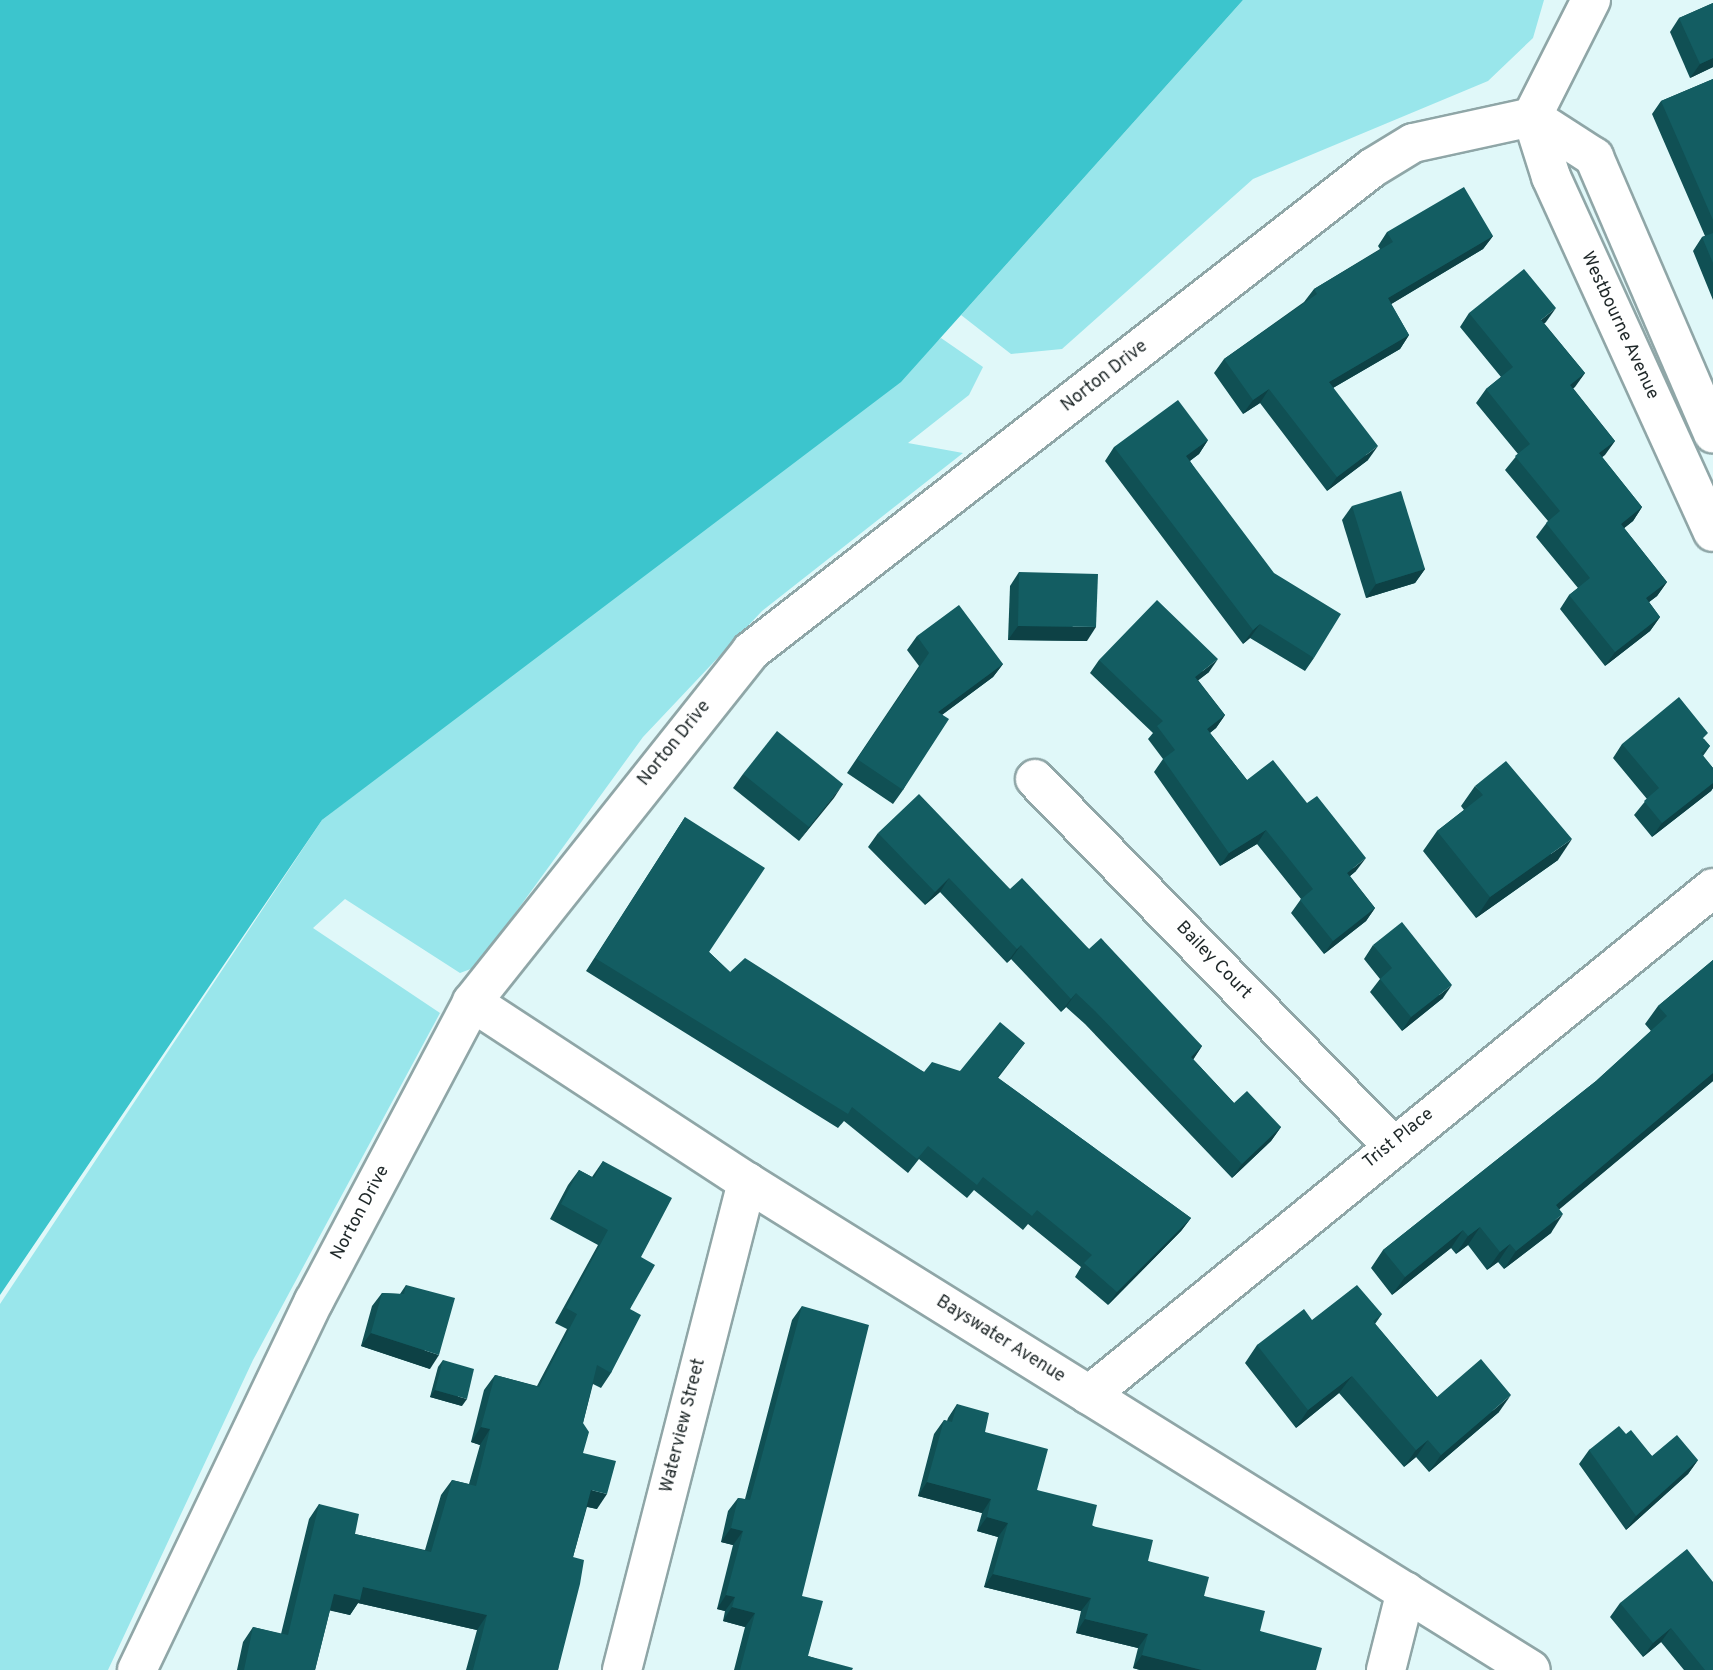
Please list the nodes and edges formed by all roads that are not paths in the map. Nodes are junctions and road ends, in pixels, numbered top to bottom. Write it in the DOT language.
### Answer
graph roads {
  1 [pos="1591,0"];
  2 [pos="1532,117"];
  3 [pos="1713,433"];
  4 [pos="1696,450"];
  5 [pos="1713,532"];
  6 [pos="1035,779"];
  7 [pos="1713,888"];
  8 [pos="472,1002"];
  9 [pos="1391,1144"];
  10 [pos="747,1182"];
  11 [pos="1089,1395"];
  12 [pos="1406,1591"];
  13 [pos="137,1670"];
  14 [pos="622,1670"];
  15 [pos="1386,1670"];
  16 [pos="1531,1670"];
  1 -- 2 [label="street"];
  2 -- 3 [label="street"];
  2 -- 4 [label="street, Westbourne Avenue"];
  2 -- 8 [label="street, Norton Drive"];
  4 -- 5 [label="street, Westbourne Avenue"];
  6 -- 9 [label="street, Bailey Court"];
  7 -- 9 [label="street, Trist Place"];
  8 -- 10 [label="street, Bayswater Avenue"];
  8 -- 13 [label="street, Norton Drive"];
  9 -- 11 [label="street, Trist Place"];
  10 -- 11 [label="street, Bayswater Avenue"];
  10 -- 14 [label="street, Waterview Street"];
  11 -- 12 [label="street, Bayswater Avenue"];
  12 -- 15 [label="street"];
  12 -- 16 [label="street, Bayswater Avenue"];
}
